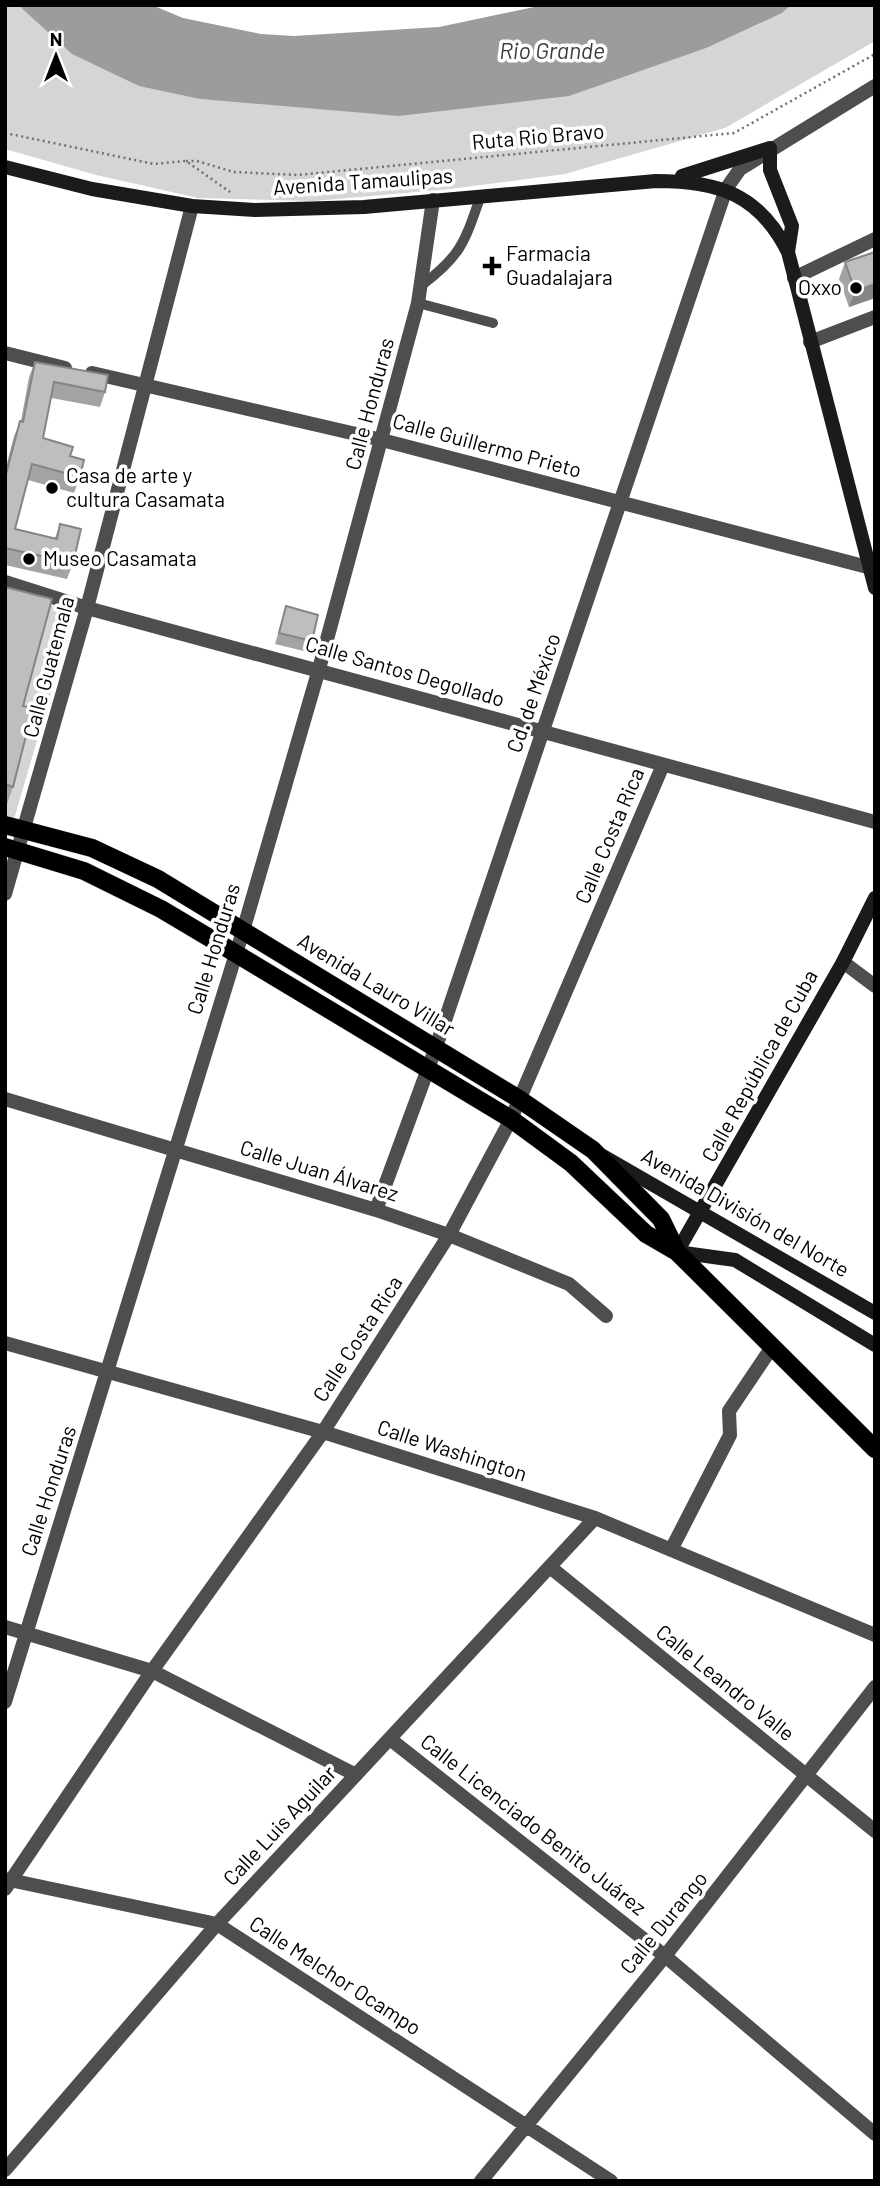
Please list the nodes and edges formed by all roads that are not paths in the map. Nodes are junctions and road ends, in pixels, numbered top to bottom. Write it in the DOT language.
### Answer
graph roads {
  1 [pos="875,86"];
  2 [pos="770,148"];
  3 [pos="5,167"];
  4 [pos="665,181"];
  5 [pos="726,189"];
  6 [pos="481,195"];
  7 [pos="433,200"];
  8 [pos="192,206"];
  9 [pos="875,239"];
  10 [pos="788,252"];
  11 [pos="794,278"];
  12 [pos="422,285"];
  13 [pos="418,303"];
  14 [pos="875,317"];
  15 [pos="493,323"];
  16 [pos="810,342"];
  17 [pos="5,352"];
  18 [pos="146,383"];
  19 [pos="382,440"];
  20 [pos="621,503"];
  21 [pos="872,568"];
  22 [pos="5,582"];
  23 [pos="875,588"];
  24 [pos="87,608"];
  25 [pos="319,669"];
  26 [pos="543,732"];
  27 [pos="663,765"];
  28 [pos="875,822"];
  29 [pos="5,825"];
  30 [pos="23,830"];
  31 [pos="12,848"];
  32 [pos="5,894"];
  33 [pos="875,898"];
  34 [pos="243,931"];
  35 [pos="235,953"];
  36 [pos="843,962"];
  37 [pos="875,986"];
  38 [pos="436,1046"];
  39 [pos="426,1069"];
  40 [pos="5,1099"];
  41 [pos="519,1099"];
  42 [pos="511,1119"];
  43 [pos="175,1149"];
  44 [pos="593,1150"];
  45 [pos="376,1210"];
  46 [pos="702,1212"];
  47 [pos="449,1235"];
  48 [pos="677,1252"];
  49 [pos="875,1313"];
  50 [pos="606,1315"];
  51 [pos="5,1343"];
  52 [pos="875,1345"];
  53 [pos="772,1347"];
  54 [pos="108,1374"];
  55 [pos="323,1432"];
  56 [pos="875,1449"];
  57 [pos="595,1518"];
  58 [pos="671,1550"];
  59 [pos="550,1567"];
  60 [pos="5,1627"];
  61 [pos="26,1633"];
  62 [pos="875,1635"];
  63 [pos="152,1671"];
  64 [pos="875,1687"];
  65 [pos="5,1702"];
  66 [pos="390,1738"];
  67 [pos="356,1774"];
  68 [pos="807,1777"];
  69 [pos="875,1831"];
  70 [pos="7,1883"];
  71 [pos="217,1924"];
  72 [pos="665,1956"];
  73 [pos="525,2127"];
  74 [pos="875,2134"];
  75 [pos="6,2167"];
  76 [pos="481,2181"];
  77 [pos="611,2181"];
  1 -- 2 [label="street"];
  2 -- 4 [label="street"];
  2 -- 5 [label="street"];
  2 -- 10 [label="street"];
  3 -- 8 [label="street, Avenida Tamaulipas"];
  4 -- 5 [label="street, Avenida Tamaulipas"];
  4 -- 6 [label="street, Avenida Tamaulipas"];
  5 -- 10 [label="street"];
  5 -- 20 [label="street, Cd. de México"];
  6 -- 7 [label="street, Avenida Tamaulipas"];
  6 -- 12 [label="lane"];
  7 -- 8 [label="street, Avenida Tamaulipas"];
  7 -- 12 [label="street, Calle Honduras"];
  8 -- 18 [label="street, Calle Guatemala"];
  9 -- 11 [label="street"];
  10 -- 11 [label="street"];
  11 -- 16 [label="street"];
  12 -- 13 [label="street, Calle Honduras"];
  13 -- 15 [label="lane"];
  13 -- 19 [label="street, Calle Honduras"];
  14 -- 16 [label="street"];
  16 -- 21 [label="street"];
  17 -- 18 [label="street, Calle Guillermo Prieto"];
  18 -- 19 [label="street, Calle Guillermo Prieto"];
  18 -- 24 [label="street, Calle Guatemala"];
  19 -- 20 [label="street, Calle Guillermo Prieto"];
  19 -- 25 [label="street, Calle Honduras"];
  20 -- 21 [label="street, Calle Guillermo Prieto"];
  20 -- 26 [label="street, Cd. de México"];
  21 -- 23 [label="street"];
  22 -- 24 [label="street, Calle Santos Degollado"];
  24 -- 25 [label="street, Calle Santos Degollado"];
  24 -- 30 [label="street, Calle Guatemala"];
  25 -- 26 [label="street, Calle Santos Degollado"];
  25 -- 34 [label="street, Calle Honduras"];
  26 -- 27 [label="street, Calle Santos Degollado"];
  26 -- 38 [label="street, Cd. de México"];
  27 -- 28 [label="street, Calle Santos Degollado"];
  27 -- 41 [label="street, Calle Costa Rica"];
  29 -- 30 [label="main road, Avenida Lauro Villar"];
  30 -- 31 [label="street, Calle Guatemala"];
  30 -- 34 [label="main road, Avenida Lauro Villar"];
  31 -- 32 [label="street, Calle Guatemala"];
  31 -- 35 [label="main road, Avenida Lauro Villar"];
  33 -- 36 [label="street, Calle República de Cuba"];
  34 -- 35 [label="street, Calle Honduras"];
  34 -- 38 [label="main road, Avenida Lauro Villar"];
  35 -- 39 [label="main road, Avenida Lauro Villar"];
  35 -- 43 [label="street, Calle Honduras"];
  36 -- 37 [label="street"];
  36 -- 46 [label="street, Calle República de Cuba"];
  38 -- 39 [label="street, Cd. de México"];
  38 -- 41 [label="main road, Avenida Lauro Villar"];
  39 -- 42 [label="main road, Avenida Lauro Villar"];
  39 -- 45 [label="street, Cd. de México"];
  40 -- 43 [label="street, Calle Juan Álvarez"];
  41 -- 42 [label="street, Calle Costa Rica"];
  41 -- 44 [label="main road, Avenida Lauro Villar"];
  42 -- 47 [label="street, Calle Costa Rica"];
  42 -- 48 [label="main road, Avenida Lauro Villar"];
  43 -- 45 [label="street, Calle Juan Álvarez"];
  43 -- 54 [label="street, Calle Honduras"];
  44 -- 46 [label="street, Avenida División del Norte"];
  44 -- 48 [label="main road, Avenida Lauro Villar"];
  45 -- 47 [label="street, Calle Juan Álvarez"];
  46 -- 48 [label="street, Calle República de Cuba"];
  46 -- 49 [label="street, Avenida División del Norte"];
  47 -- 50 [label="street, Calle Juan Álvarez"];
  47 -- 55 [label="street, Calle Costa Rica"];
  48 -- 52 [label="street"];
  48 -- 53 [label="main road, Avenida Lauro Villar"];
  51 -- 54 [label="street, Calle Washington"];
  53 -- 56 [label="main road, Avenida Lauro Villar"];
  53 -- 58 [label="street"];
  54 -- 55 [label="street, Calle Washington"];
  54 -- 61 [label="street, Calle Honduras"];
  55 -- 57 [label="street, Calle Washington"];
  55 -- 63 [label="street, Calle Costa Rica"];
  57 -- 58 [label="street, Calle Washington"];
  57 -- 59 [label="street, Calle Luis Aguilar"];
  58 -- 62 [label="street, Calle Washington"];
  59 -- 66 [label="street, Calle Luis Aguilar"];
  59 -- 68 [label="street, Calle Leandro Valle"];
  60 -- 61 [label="street"];
  61 -- 63 [label="street"];
  61 -- 65 [label="street, Calle Honduras"];
  63 -- 67 [label="street"];
  63 -- 70 [label="street, Calle Costa Rica"];
  64 -- 68 [label="street, Calle Durango"];
  66 -- 67 [label="street, Calle Luis Aguilar"];
  66 -- 72 [label="street, Calle Licenciado Benito Juárez"];
  67 -- 71 [label="street, Calle Luis Aguilar"];
  68 -- 69 [label="street, Calle Leandro Valle"];
  68 -- 72 [label="street, Calle Durango"];
  70 -- 71 [label="street, Calle Melchor Ocampo"];
  71 -- 73 [label="street, Calle Melchor Ocampo"];
  71 -- 75 [label="street, Calle Luis Aguilar"];
  72 -- 73 [label="street, Calle Durango"];
  72 -- 74 [label="street, Calle Licenciado Benito Juárez"];
  73 -- 76 [label="street, Calle Durango"];
  73 -- 77 [label="street, Calle Melchor Ocampo"];
}
